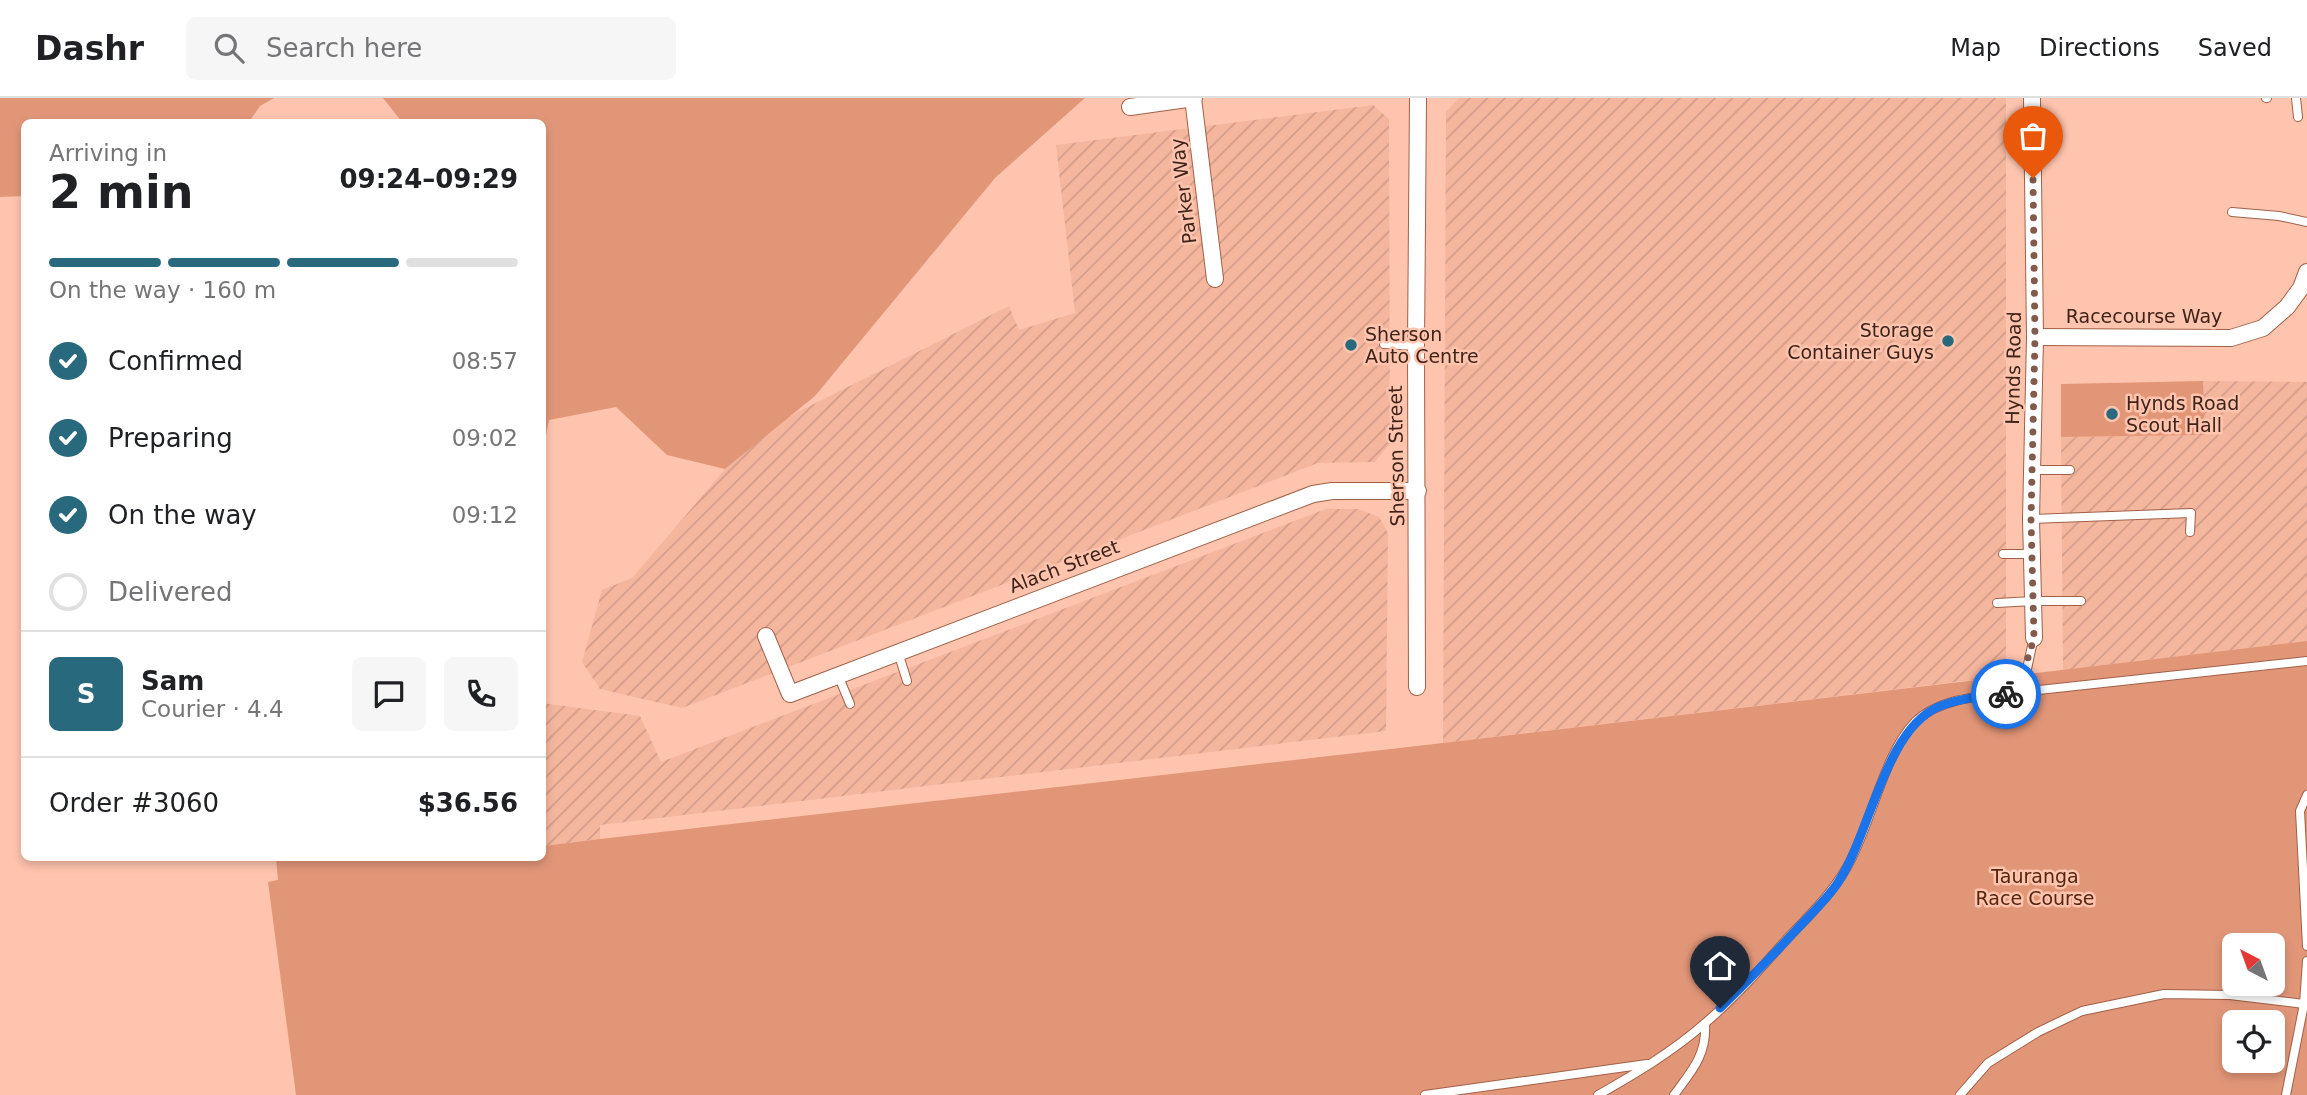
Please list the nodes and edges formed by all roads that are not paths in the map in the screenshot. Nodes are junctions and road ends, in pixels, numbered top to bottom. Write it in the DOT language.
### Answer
graph roads {
  1 [pos="1194,98"];
  2 [pos="1418,98"];
  3 [pos="2032,98"];
  4 [pos="2296,98"];
  5 [pos="1130,107"];
  6 [pos="2298,117"];
  7 [pos="2232,212"];
  8 [pos="2307,222"];
  9 [pos="2307,272"];
  10 [pos="1215,279"];
  11 [pos="2304,290"];
  12 [pos="2035,337"];
  13 [pos="1384,344"];
  14 [pos="1416,346"];
  15 [pos="2032,470"];
  16 [pos="2070,470"];
  17 [pos="1418,491"];
  18 [pos="2031,519"];
  19 [pos="2190,532"];
  20 [pos="2003,554"];
  21 [pos="2031,554"];
  22 [pos="2033,601"];
  23 [pos="2081,601"];
  24 [pos="1997,603"];
  25 [pos="766,636"];
  26 [pos="2034,638"];
  27 [pos="898,652"];
  28 [pos="2307,661"];
  29 [pos="838,675"];
  30 [pos="907,681"];
  31 [pos="1418,687"];
  32 [pos="2021,692"];
  33 [pos="850,704"];
  34 [pos="2307,795"];
  35 [pos="2307,946"];
  36 [pos="2307,961"];
  37 [pos="2304,1004"];
  38 [pos="1704,1024"];
  39 [pos="1651,1063"];
  40 [pos="1425,1095"];
  41 [pos="1598,1095"];
  42 [pos="1674,1095"];
  43 [pos="1960,1095"];
  44 [pos="2287,1095"];
  1 -- 5 [label="street"];
  1 -- 10 [label="street, Parker Way"];
  2 -- 14 [label="street, Sherson Street"];
  3 -- 12 [label="street, Hynds Road"];
  4 -- 6 [label="lane"];
  7 -- 8 [label="lane"];
  9 -- 11 [label="street, Racecourse Way"];
  11 -- 12 [label="street, Racecourse Way"];
  12 -- 15 [label="street, Hynds Road"];
  13 -- 14 [label="lane"];
  14 -- 17 [label="street, Sherson Street"];
  15 -- 16 [label="lane"];
  15 -- 18 [label="street, Hynds Road"];
  17 -- 27 [label="street, Alach Street"];
  17 -- 31 [label="street, Sherson Street"];
  18 -- 19 [label="lane"];
  18 -- 21 [label="street, Hynds Road"];
  20 -- 21 [label="lane"];
  21 -- 22 [label="street, Hynds Road"];
  22 -- 23 [label="lane"];
  22 -- 24 [label="lane"];
  22 -- 26 [label="street, Hynds Road"];
  25 -- 29 [label="street, Alach Street"];
  26 -- 32 [label="lane"];
  27 -- 29 [label="street, Alach Street"];
  27 -- 30 [label="lane"];
  28 -- 32 [label="lane"];
  29 -- 33 [label="lane"];
  32 -- 38 [label="lane"];
  34 -- 35 [label="lane"];
  36 -- 37 [label="lane"];
  37 -- 43 [label="lane"];
  37 -- 44 [label="lane"];
  38 -- 39 [label="lane"];
  38 -- 42 [label="lane"];
  39 -- 40 [label="lane"];
  39 -- 41 [label="lane"];
}
